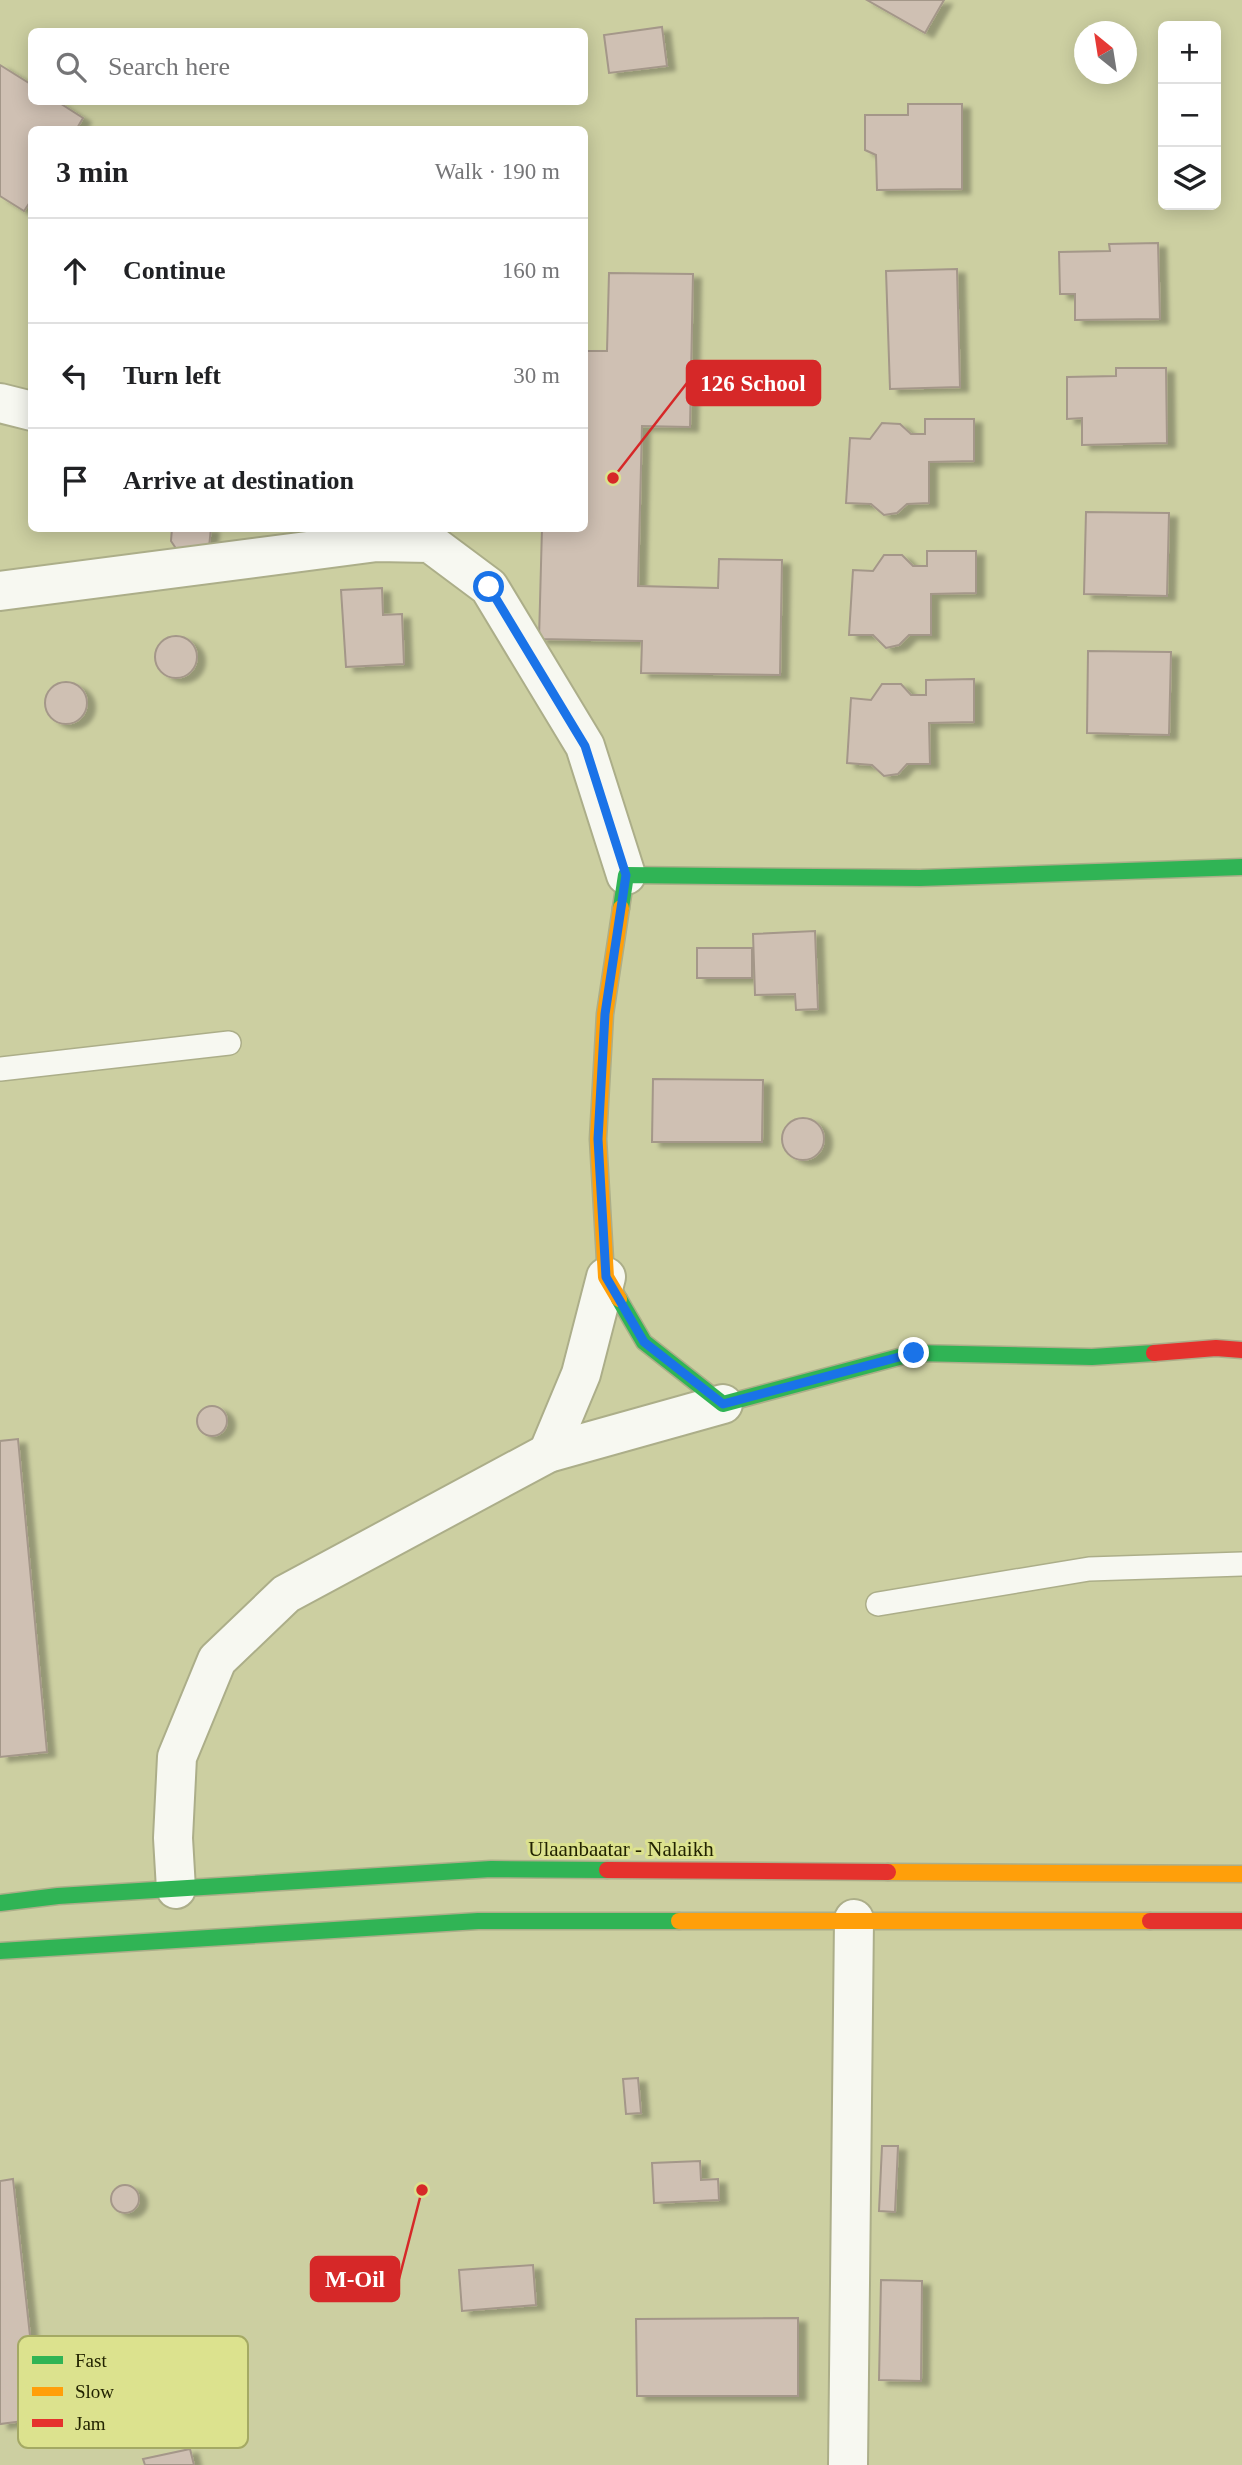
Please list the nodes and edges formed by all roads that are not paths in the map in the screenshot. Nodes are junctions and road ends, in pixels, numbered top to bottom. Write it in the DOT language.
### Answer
graph roads {
  1 [pos="0,403"];
  2 [pos="28,410"];
  3 [pos="414,536"];
  4 [pos="0,591"];
  5 [pos="1242,867"];
  6 [pos="626,875"];
  7 [pos="229,1043"];
  8 [pos="0,1069"];
  9 [pos="606,1277"];
  10 [pos="1242,1350"];
  11 [pos="723,1404"];
  12 [pos="548,1453"];
  13 [pos="1242,1563"];
  14 [pos="878,1604"];
  15 [pos="1242,1874"];
  16 [pos="176,1889"];
  17 [pos="0,1903"];
  18 [pos="854,1919"];
  19 [pos="1242,1921"];
  20 [pos="0,1951"];
  21 [pos="848,2465"];
  1 -- 2 [label="street"];
  3 -- 4 [label="street"];
  3 -- 6 [label="street"];
  5 -- 6 [label="main road"];
  6 -- 9 [label="main road"];
  7 -- 8 [label="lane"];
  9 -- 11 [label="main road"];
  9 -- 12 [label="street"];
  10 -- 11 [label="main road"];
  11 -- 12 [label="street"];
  12 -- 16 [label="street"];
  13 -- 14 [label="lane"];
  15 -- 16 [label="main road, Ulaanbaatar - Nalaikh"];
  16 -- 17 [label="main road, Ulaanbaatar - Nalaikh"];
  18 -- 19 [label="main road"];
  18 -- 20 [label="main road"];
  18 -- 21 [label="street"];
}
